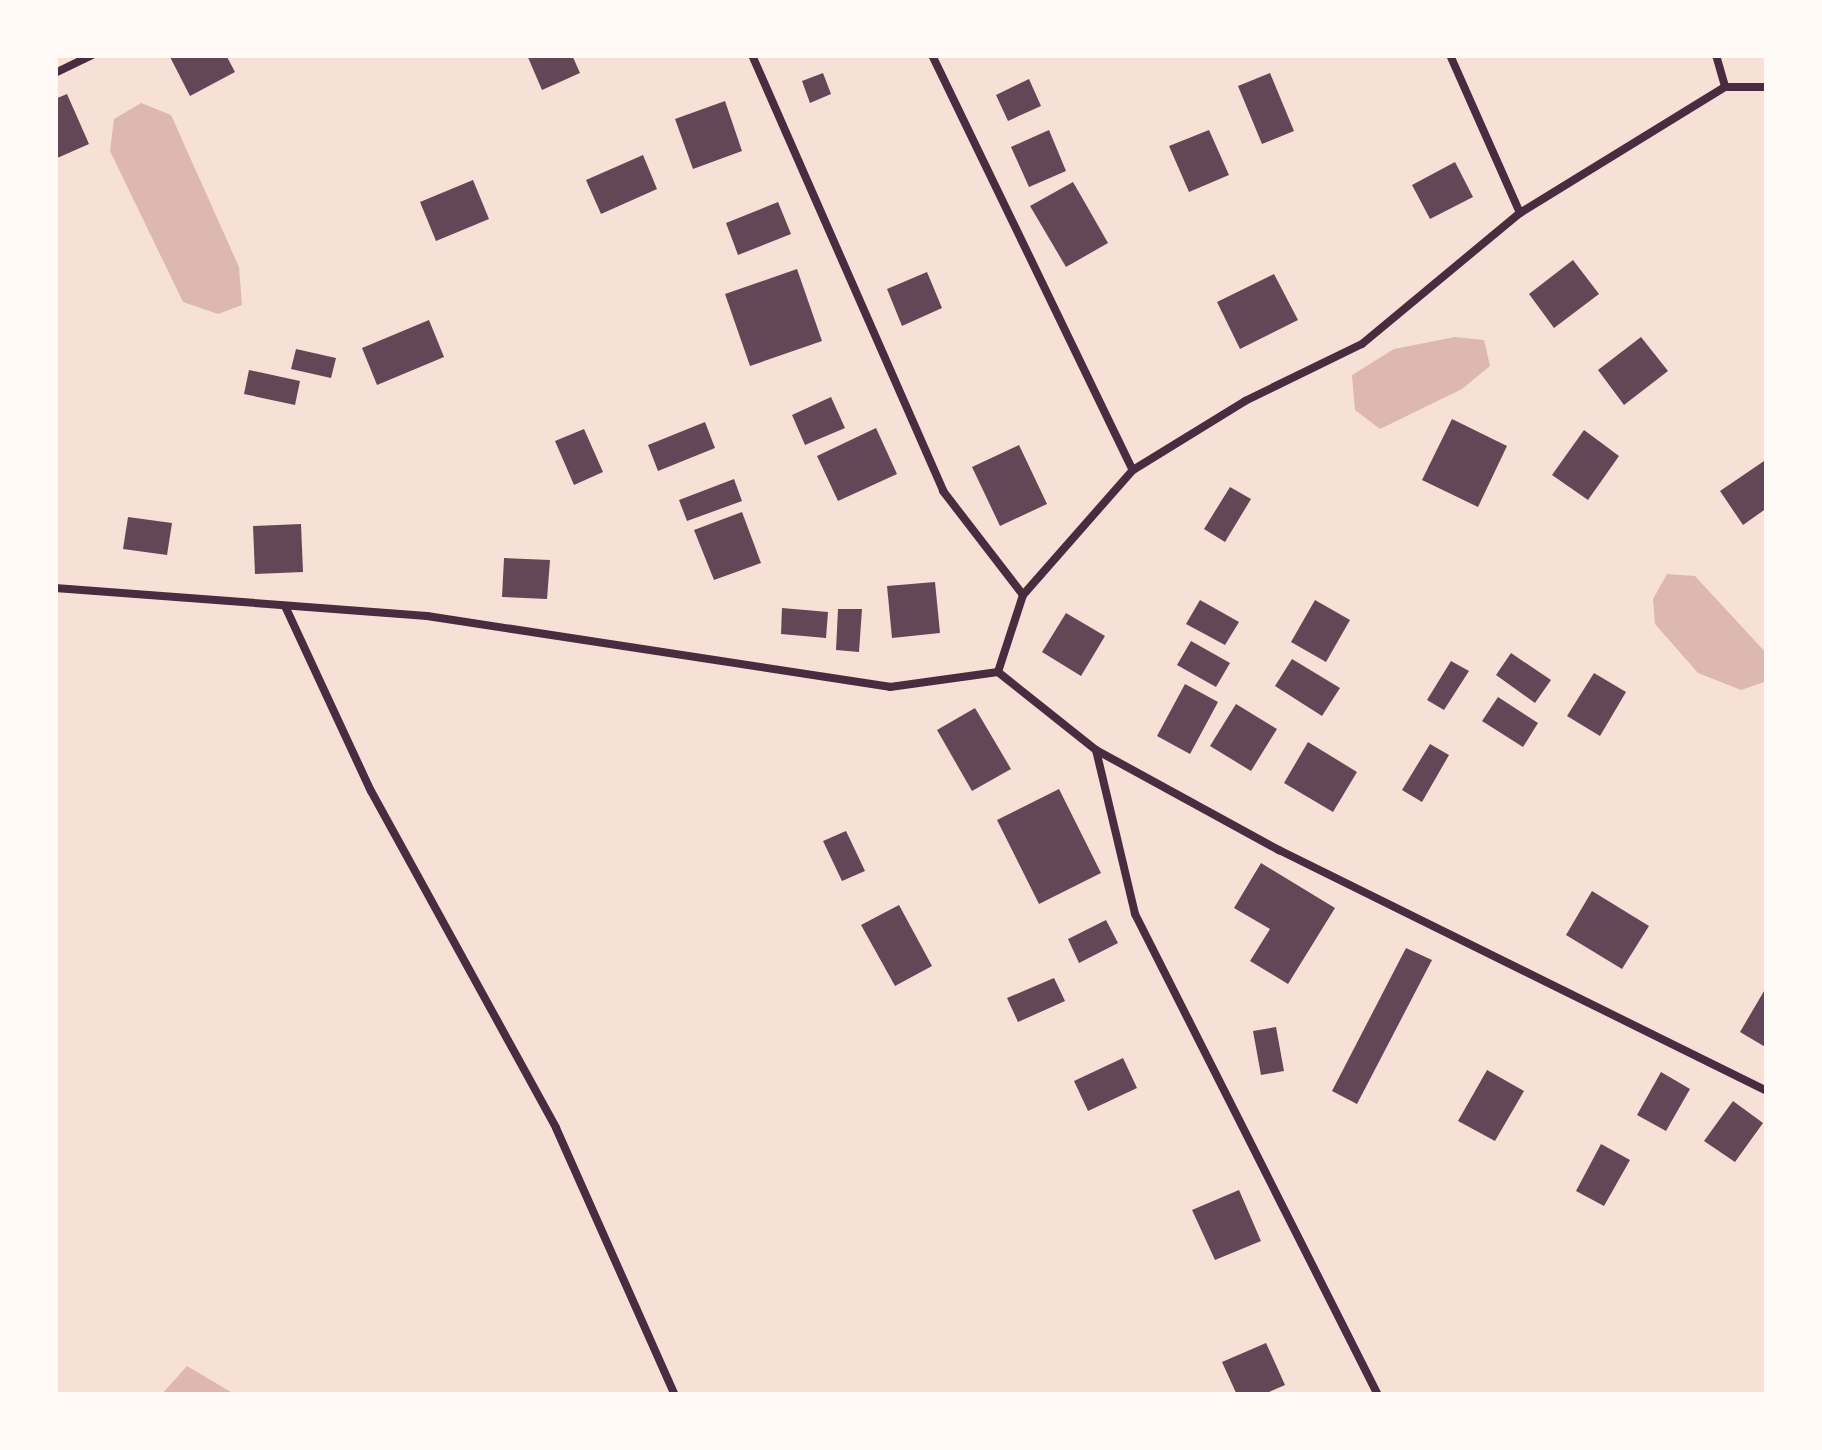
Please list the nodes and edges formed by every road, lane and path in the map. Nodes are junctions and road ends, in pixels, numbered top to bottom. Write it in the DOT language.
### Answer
graph roads {
  1 [pos="92,55"];
  2 [pos="752,55"];
  3 [pos="932,55"];
  4 [pos="1450,55"];
  5 [pos="1716,55"];
  6 [pos="55,72"];
  7 [pos="1767,87"];
  8 [pos="1725,88"];
  9 [pos="1520,213"];
  10 [pos="1133,470"];
  11 [pos="55,588"];
  12 [pos="1023,595"];
  13 [pos="285,606"];
  14 [pos="998,672"];
  15 [pos="1096,750"];
  16 [pos="1767,1091"];
  17 [pos="675,1395"];
  18 [pos="1378,1395"];
  1 -- 6 [label="lane"];
  2 -- 12 [label="lane"];
  3 -- 10 [label="lane"];
  4 -- 9 [label="lane"];
  5 -- 8 [label="lane"];
  7 -- 8 [label="lane"];
  8 -- 9 [label="lane"];
  9 -- 10 [label="lane"];
  10 -- 12 [label="lane"];
  11 -- 13 [label="lane"];
  12 -- 14 [label="lane"];
  13 -- 14 [label="lane"];
  13 -- 17 [label="lane"];
  14 -- 15 [label="lane"];
  15 -- 16 [label="lane"];
  15 -- 18 [label="lane"];
}
